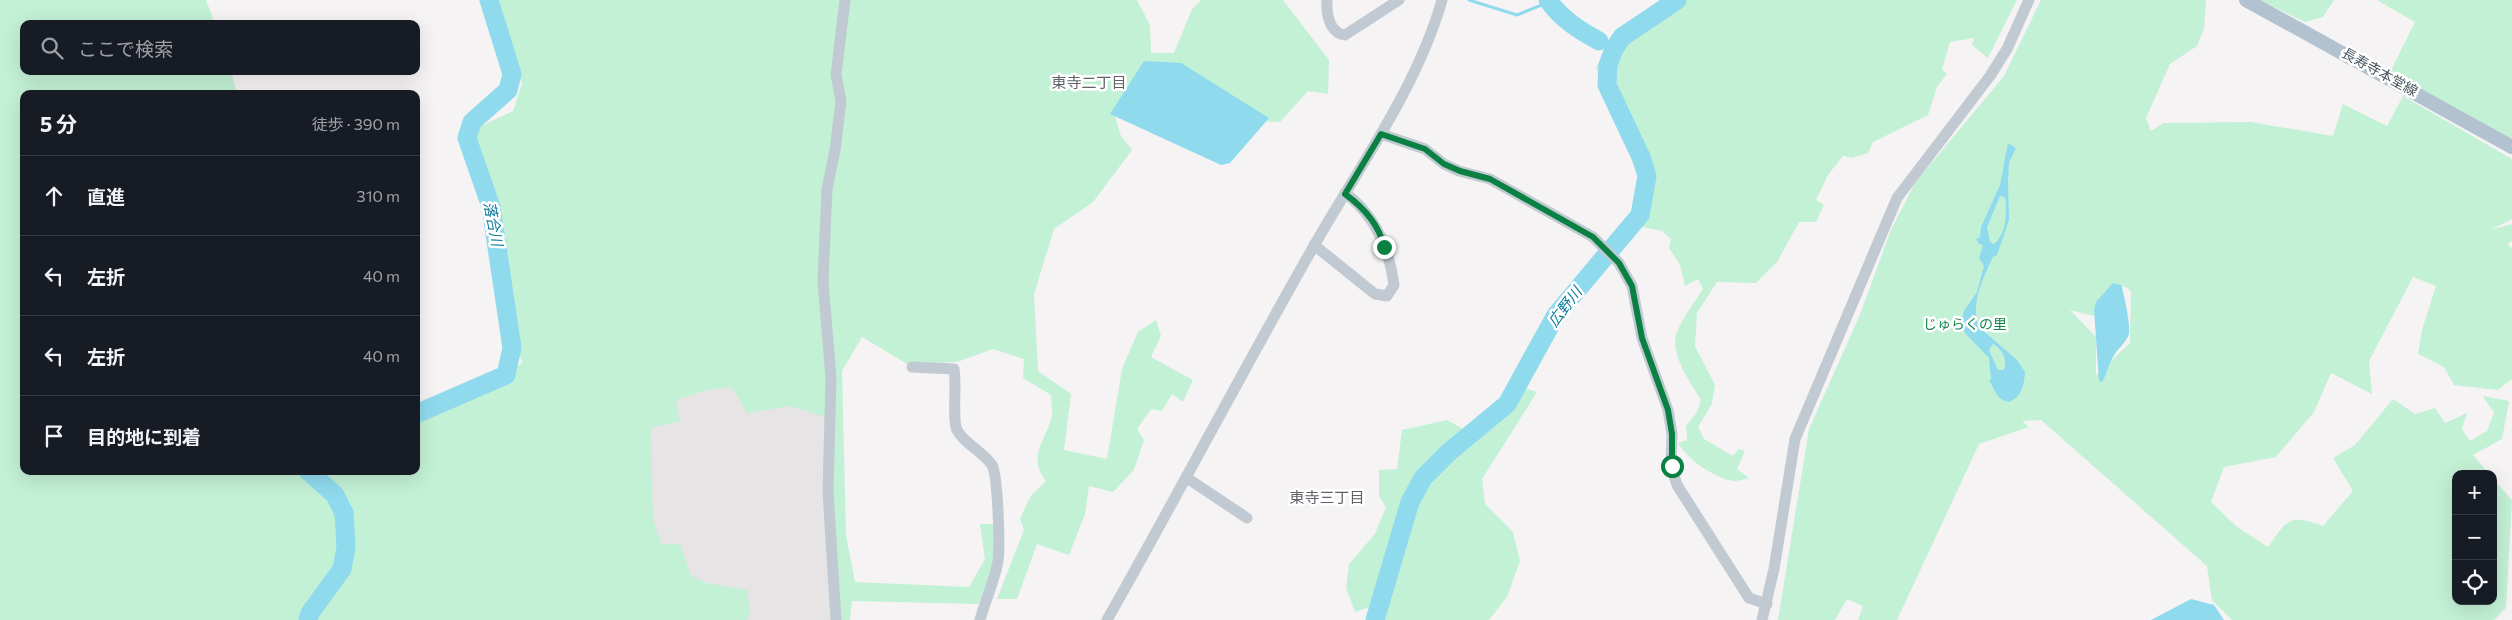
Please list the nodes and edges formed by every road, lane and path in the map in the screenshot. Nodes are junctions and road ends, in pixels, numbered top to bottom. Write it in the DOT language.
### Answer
graph roads {
  1 [pos="845,0"];
  2 [pos="1328,0"];
  3 [pos="1399,0"];
  4 [pos="1442,0"];
  5 [pos="2029,0"];
  6 [pos="2246,0"];
  7 [pos="1381,134"];
  8 [pos="2512,147"];
  9 [pos="1345,194"];
  10 [pos="1314,245"];
  11 [pos="912,367"];
  12 [pos="1187,478"];
  13 [pos="1247,518"];
  14 [pos="1767,604"];
  15 [pos="836,620"];
  16 [pos="980,620"];
  17 [pos="1107,620"];
  18 [pos="1762,620"];
  1 -- 15 [label="street"];
  2 -- 3 [label="street"];
  4 -- 7 [label="street"];
  5 -- 14 [label="street"];
  6 -- 8 [label="main road, 長寿寺本堂線"];
  7 -- 9 [label="street"];
  7 -- 14 [label="street"];
  9 -- 10 [label="street"];
  9 -- 10 [label="street"];
  10 -- 12 [label="street"];
  11 -- 16 [label="street"];
  12 -- 13 [label="street"];
  12 -- 17 [label="street"];
  14 -- 18 [label="street"];
}
